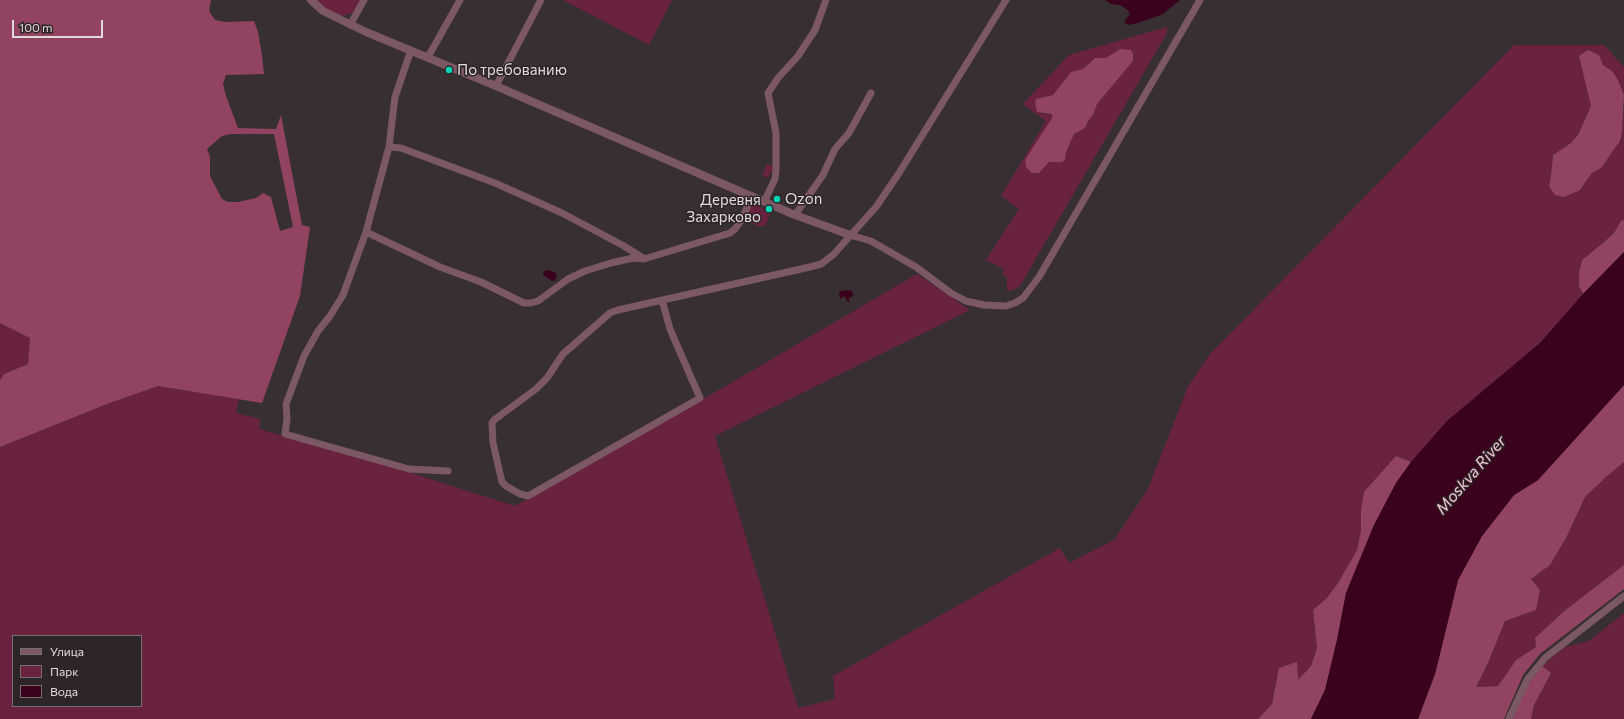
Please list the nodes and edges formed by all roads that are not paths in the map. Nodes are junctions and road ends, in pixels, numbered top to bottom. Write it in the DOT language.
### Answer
graph roads {
  1 [pos="311,0"];
  2 [pos="364,0"];
  3 [pos="460,0"];
  4 [pos="541,0"];
  5 [pos="826,0"];
  6 [pos="1006,0"];
  7 [pos="1200,0"];
  8 [pos="350,25"];
  9 [pos="411,50"];
  10 [pos="428,57"];
  11 [pos="496,86"];
  12 [pos="871,93"];
  13 [pos="389,147"];
  14 [pos="752,196"];
  15 [pos="764,202"];
  16 [pos="795,216"];
  17 [pos="366,232"];
  18 [pos="850,235"];
  19 [pos="644,259"];
  20 [pos="662,300"];
  21 [pos="448,471"];
  22 [pos="1624,596"];
  23 [pos="1509,719"];
  1 -- 8 [label="street"];
  2 -- 8 [label="street"];
  3 -- 10 [label="street"];
  4 -- 11 [label="street"];
  5 -- 15 [label="street"];
  6 -- 18 [label="street"];
  7 -- 18 [label="street"];
  8 -- 9 [label="street"];
  9 -- 10 [label="street"];
  9 -- 13 [label="street"];
  10 -- 11 [label="street"];
  11 -- 14 [label="street"];
  12 -- 16 [label="street"];
  13 -- 17 [label="street"];
  13 -- 19 [label="street"];
  14 -- 15 [label="street"];
  14 -- 19 [label="street"];
  15 -- 16 [label="street"];
  16 -- 18 [label="street"];
  17 -- 19 [label="street"];
  17 -- 21 [label="street"];
  18 -- 20 [label="street"];
  20 -- 20 [label="street"];
  22 -- 23 [label="street"];
}
